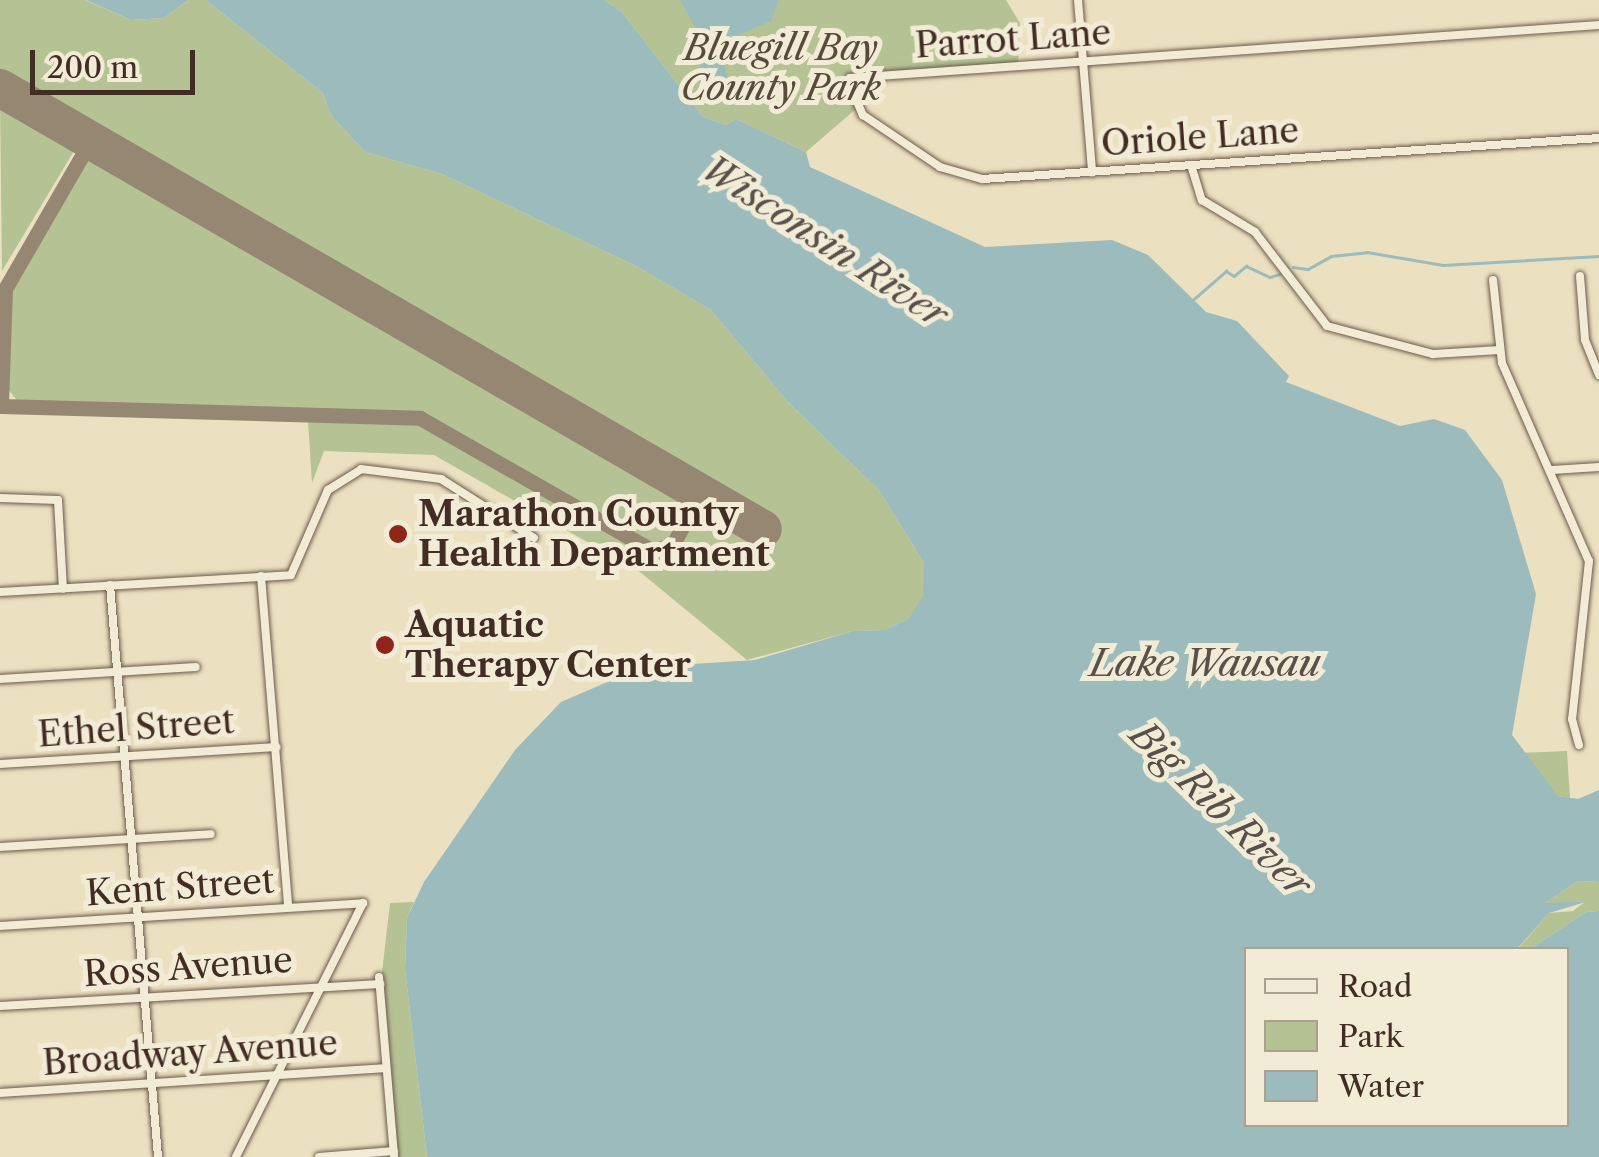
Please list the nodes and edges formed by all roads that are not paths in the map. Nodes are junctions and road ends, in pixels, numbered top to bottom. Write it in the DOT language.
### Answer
graph roads {
  1 [pos="1078,0"];
  2 [pos="1599,24"];
  3 [pos="1084,62"];
  4 [pos="850,78"];
  5 [pos="1599,138"];
  6 [pos="1190,165"];
  7 [pos="1092,172"];
  8 [pos="1580,276"];
  9 [pos="1494,280"];
  10 [pos="1500,350"];
  11 [pos="1599,375"];
  12 [pos="1599,467"];
  13 [pos="1552,470"];
  14 [pos="0,498"];
  15 [pos="534,538"];
  16 [pos="262,576"];
  17 [pos="110,586"];
  18 [pos="63,589"];
  19 [pos="0,592"];
  20 [pos="196,667"];
  21 [pos="117,672"];
  22 [pos="0,679"];
  23 [pos="1578,745"];
  24 [pos="276,746"];
  25 [pos="123,756"];
  26 [pos="0,764"];
  27 [pos="210,834"];
  28 [pos="130,839"];
  29 [pos="0,847"];
  30 [pos="288,907"];
  31 [pos="137,917"];
  32 [pos="0,926"];
  33 [pos="324,987"];
  34 [pos="146,997"];
  35 [pos="0,1006"];
  36 [pos="383,1068"];
  37 [pos="277,1076"];
  38 [pos="152,1084"];
  39 [pos="0,1093"];
  40 [pos="394,1154"];
  41 [pos="158,1157"];
  42 [pos="236,1157"];
  43 [pos="319,1157"];
  1 -- 3 [label="street"];
  2 -- 3 [label="street, Parrot Lane"];
  3 -- 4 [label="street, Parrot Lane"];
  3 -- 7 [label="street"];
  4 -- 7 [label="street, Oriole Lane"];
  5 -- 6 [label="street, Oriole Lane"];
  6 -- 7 [label="street, Oriole Lane"];
  6 -- 10 [label="street"];
  8 -- 11 [label="street"];
  9 -- 10 [label="street"];
  10 -- 13 [label="street"];
  12 -- 13 [label="street"];
  13 -- 23 [label="street"];
  14 -- 18 [label="street"];
  15 -- 16 [label="street"];
  16 -- 17 [label="street"];
  16 -- 24 [label="street"];
  17 -- 18 [label="street"];
  17 -- 21 [label="street"];
  18 -- 19 [label="street"];
  20 -- 21 [label="street"];
  21 -- 22 [label="street"];
  21 -- 25 [label="street"];
  24 -- 25 [label="street, Ethel Street"];
  24 -- 30 [label="street"];
  25 -- 26 [label="street, Ethel Street"];
  25 -- 28 [label="street"];
  27 -- 28 [label="street"];
  28 -- 29 [label="street"];
  28 -- 31 [label="street"];
  30 -- 31 [label="street, Kent Street"];
  30 -- 33 [label="street, Kent Street"];
  31 -- 32 [label="street, Kent Street"];
  31 -- 34 [label="street"];
  33 -- 34 [label="street, Ross Avenue"];
  33 -- 36 [label="street, Ross Avenue"];
  33 -- 37 [label="street"];
  34 -- 35 [label="street, Ross Avenue"];
  34 -- 38 [label="street"];
  36 -- 37 [label="street, Broadway Avenue"];
  36 -- 40 [label="street"];
  37 -- 38 [label="street, Broadway Avenue"];
  37 -- 42 [label="street"];
  38 -- 39 [label="street, Broadway Avenue"];
  38 -- 41 [label="street"];
  40 -- 43 [label="street"];
}
